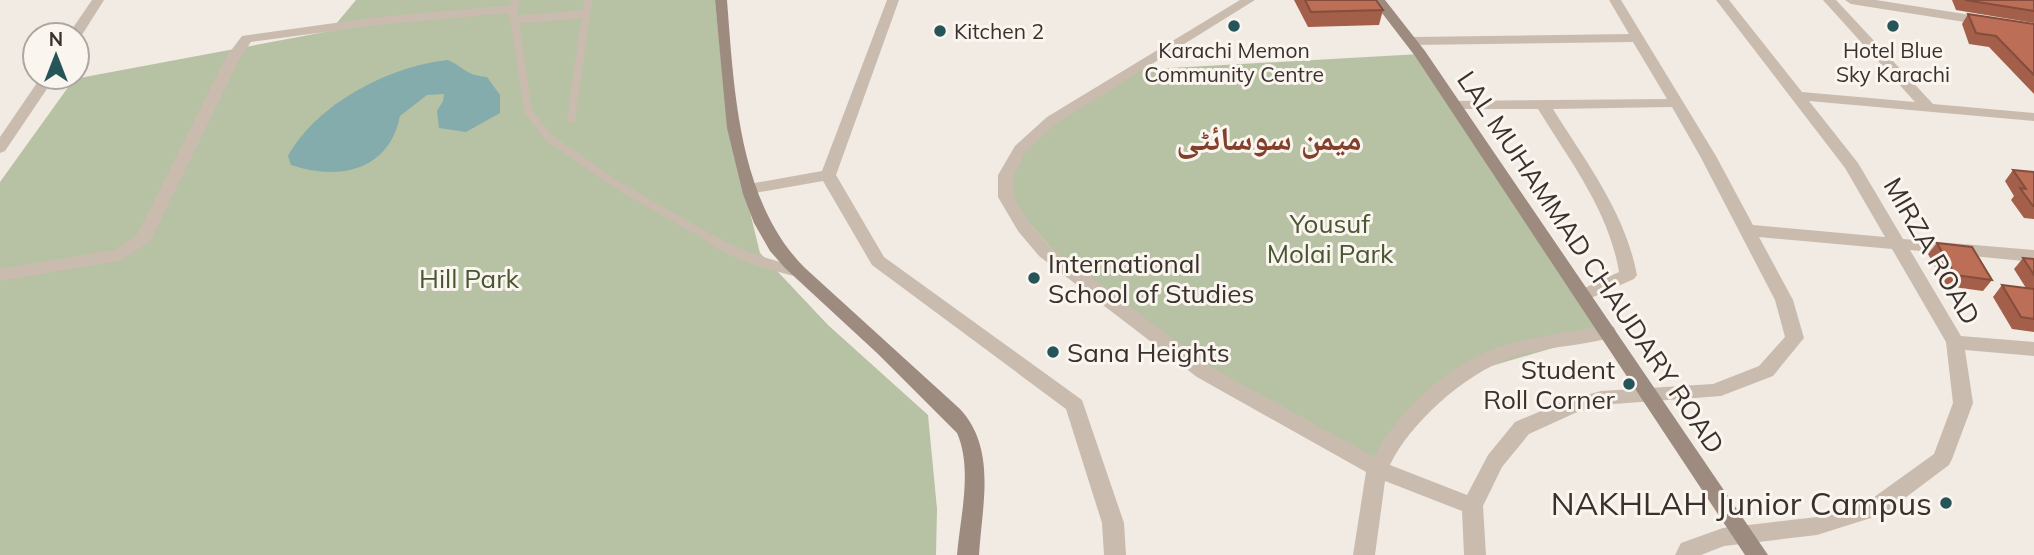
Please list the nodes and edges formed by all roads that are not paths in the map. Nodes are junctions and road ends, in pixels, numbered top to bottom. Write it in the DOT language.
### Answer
graph roads {
  1 [pos="98,0"];
  2 [pos="588,0"];
  3 [pos="721,0"];
  4 [pos="893,0"];
  5 [pos="1249,0"];
  6 [pos="1378,0"];
  7 [pos="1615,0"];
  8 [pos="1722,0"];
  9 [pos="1829,0"];
  10 [pos="1851,0"];
  11 [pos="1919,5"];
  12 [pos="514,10"];
  13 [pos="585,14"];
  14 [pos="84,21"];
  15 [pos="2034,29"];
  16 [pos="1638,38"];
  17 [pos="1411,41"];
  18 [pos="39,91"];
  19 [pos="1798,96"];
  20 [pos="1676,103"];
  21 [pos="1543,104"];
  22 [pos="1455,105"];
  23 [pos="1929,108"];
  24 [pos="2034,117"];
  25 [pos="571,119"];
  26 [pos="0,148"];
  27 [pos="828,175"];
  28 [pos="748,189"];
  29 [pos="1747,230"];
  30 [pos="1895,243"];
  31 [pos="2034,256"];
  32 [pos="799,272"];
  33 [pos="0,275"];
  34 [pos="1584,295"];
  35 [pos="1607,332"];
  36 [pos="1955,342"];
  37 [pos="2034,349"];
  38 [pos="1646,394"];
  39 [pos="1378,468"];
  40 [pos="1472,506"];
  41 [pos="1742,534"];
  42 [pos="968,555"];
  43 [pos="1115,555"];
  44 [pos="1364,555"];
  45 [pos="1475,555"];
  46 [pos="1686,555"];
  47 [pos="1757,555"];
  1 -- 14 [label="street"];
  2 -- 13 [label="lane"];
  3 -- 28 [label="street"];
  4 -- 27 [label="street"];
  5 -- 39 [label="street"];
  6 -- 17 [label="street, LAL MUHAMMAD CHAUDARY ROAD"];
  7 -- 16 [label="street"];
  8 -- 19 [label="street, MIRZA ROAD"];
  9 -- 23 [label="street"];
  10 -- 11 [label="street"];
  11 -- 15 [label="street"];
  12 -- 13 [label="lane"];
  12 -- 32 [label="lane"];
  12 -- 33 [label="street"];
  13 -- 25 [label="lane"];
  16 -- 17 [label="street"];
  16 -- 20 [label="street"];
  17 -- 22 [label="street, LAL MUHAMMAD CHAUDARY ROAD"];
  18 -- 26 [label="street"];
  19 -- 23 [label="street"];
  19 -- 30 [label="street, MIRZA ROAD"];
  20 -- 21 [label="street"];
  20 -- 29 [label="street"];
  21 -- 22 [label="street"];
  21 -- 34 [label="street"];
  22 -- 34 [label="street, LAL MUHAMMAD CHAUDARY ROAD"];
  23 -- 24 [label="street"];
  27 -- 28 [label="street"];
  27 -- 43 [label="street"];
  28 -- 32 [label="street"];
  29 -- 30 [label="street"];
  29 -- 38 [label="street"];
  30 -- 31 [label="street"];
  30 -- 36 [label="street, MIRZA ROAD"];
  32 -- 42 [label="street"];
  34 -- 35 [label="street, LAL MUHAMMAD CHAUDARY ROAD"];
  35 -- 38 [label="street, LAL MUHAMMAD CHAUDARY ROAD"];
  35 -- 39 [label="street"];
  36 -- 37 [label="street"];
  36 -- 41 [label="street, MIRZA ROAD"];
  38 -- 40 [label="street"];
  38 -- 41 [label="street, LAL MUHAMMAD CHAUDARY ROAD"];
  39 -- 40 [label="street"];
  39 -- 44 [label="street"];
  40 -- 45 [label="street"];
  41 -- 46 [label="street, MIRZA ROAD"];
  41 -- 47 [label="street, LAL MUHAMMAD CHAUDARY ROAD"];
}
